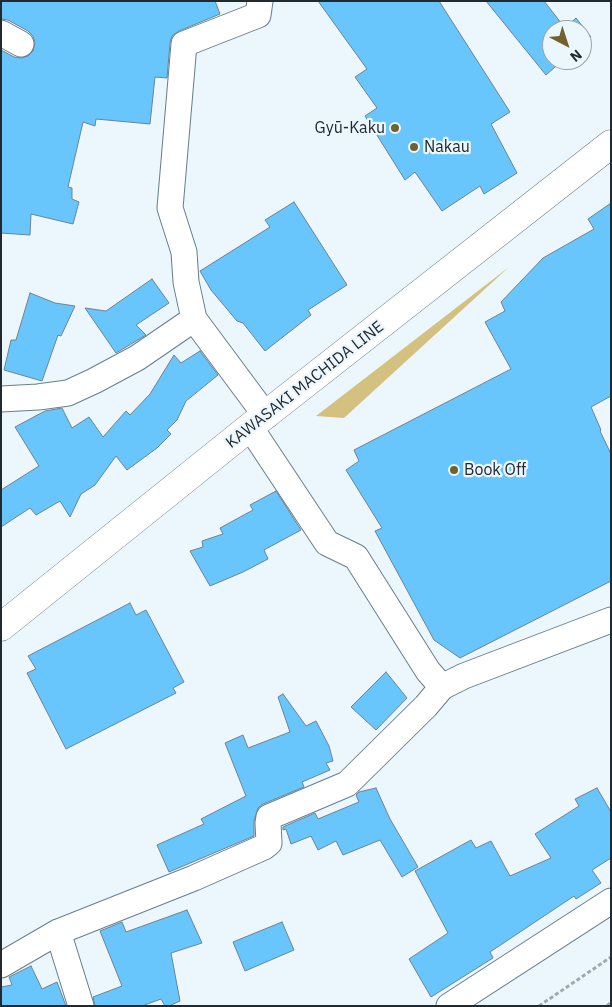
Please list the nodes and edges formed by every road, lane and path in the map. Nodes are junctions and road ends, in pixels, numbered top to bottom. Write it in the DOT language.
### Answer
graph roads {
  1 [pos="260,1"];
  2 [pos="611,144"];
  3 [pos="194,319"];
  4 [pos="1,399"];
  5 [pos="258,422"];
  6 [pos="611,620"];
  7 [pos="1,626"];
  8 [pos="442,687"];
  9 [pos="611,901"];
  10 [pos="58,932"];
  11 [pos="611,957"];
  12 [pos="1,965"];
  13 [pos="611,1002"];
  14 [pos="81,1006"];
  15 [pos="449,1006"];
  16 [pos="539,1006"];
  17 [pos="607,1006"];
  1 -- 3 [label="street"];
  2 -- 5 [label="main road, KAWASAKI MACHIDA LINE"];
  3 -- 4 [label="street"];
  3 -- 5 [label="street"];
  5 -- 7 [label="main road, KAWASAKI MACHIDA LINE"];
  5 -- 8 [label="street"];
  6 -- 8 [label="street"];
  8 -- 10 [label="street"];
  9 -- 15 [label="street"];
  10 -- 12 [label="street"];
  10 -- 14 [label="street"];
  11 -- 16 [label="path"];
  13 -- 17 [label="path"];
}
